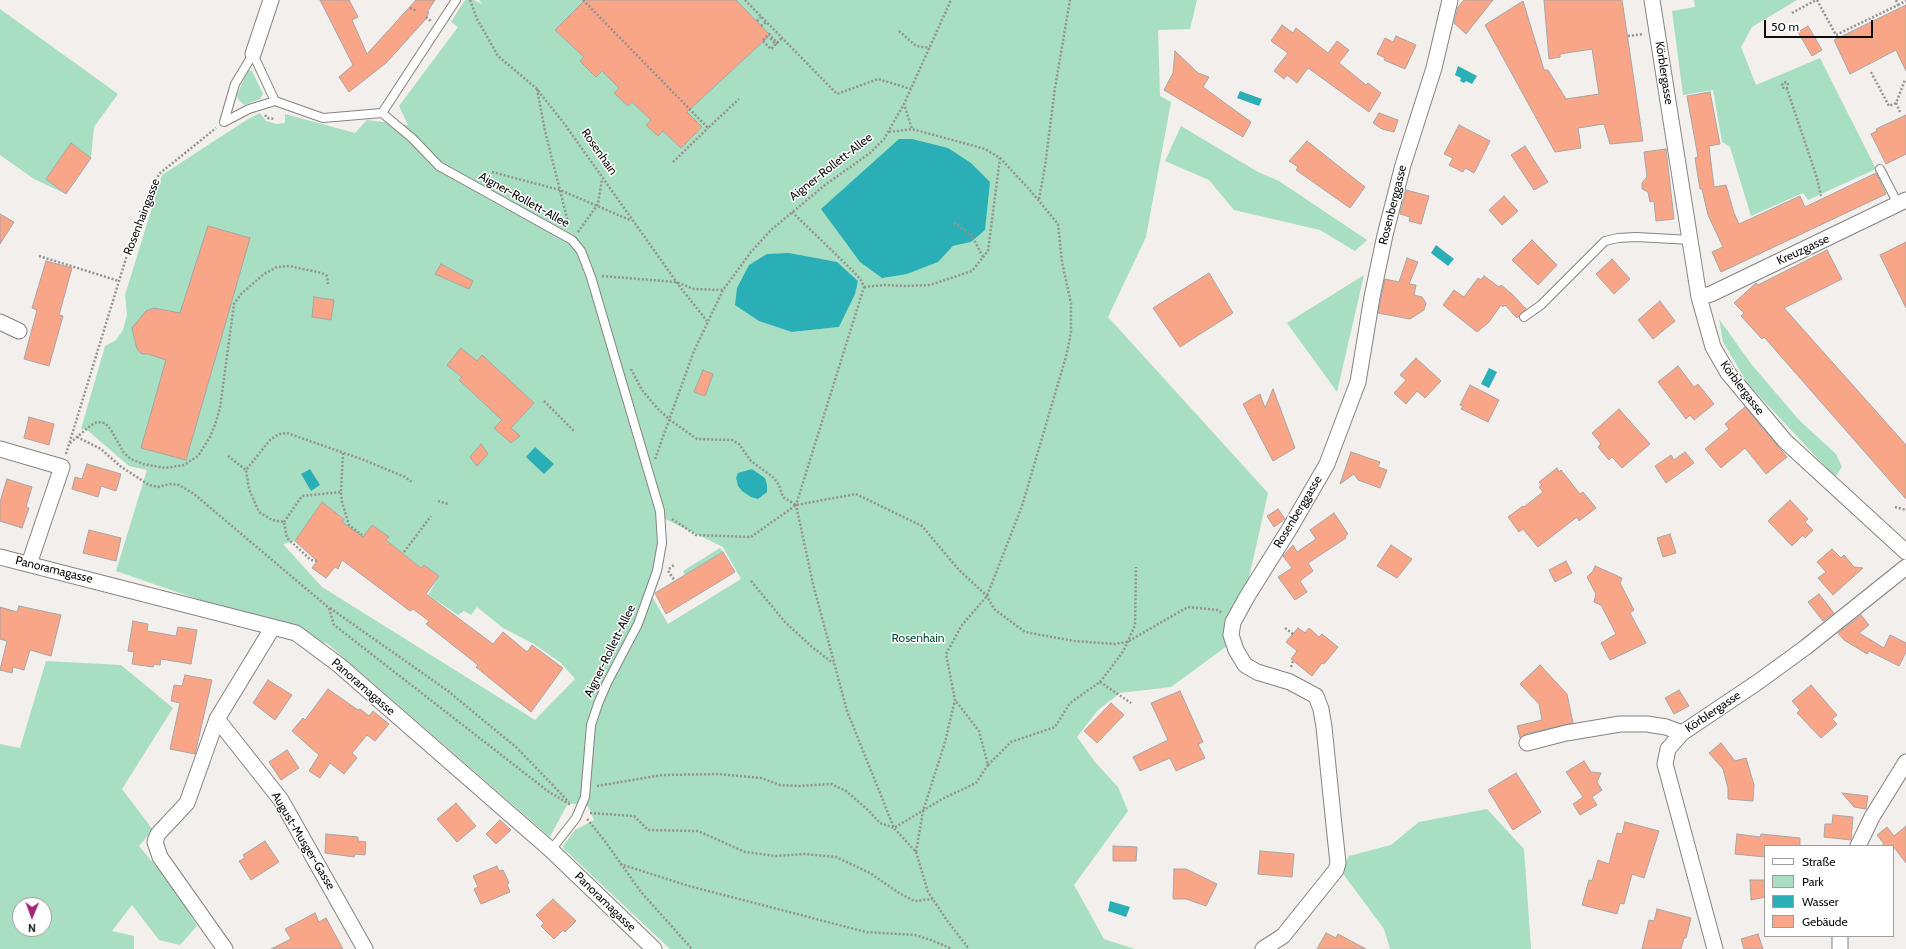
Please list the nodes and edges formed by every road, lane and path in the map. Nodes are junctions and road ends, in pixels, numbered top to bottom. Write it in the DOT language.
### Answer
graph roads {
  1 [pos="271,0"];
  2 [pos="456,0"];
  3 [pos="470,0"];
  4 [pos="583,0"];
  5 [pos="745,0"];
  6 [pos="951,0"];
  7 [pos="1070,0"];
  8 [pos="1450,0"];
  9 [pos="1652,0"];
  10 [pos="1817,0"];
  11 [pos="1896,0"];
  12 [pos="1906,2"];
  13 [pos="1898,5"];
  14 [pos="1792,13"];
  15 [pos="761,17"];
  16 [pos="757,21"];
  17 [pos="766,22"];
  18 [pos="762,26"];
  19 [pos="899,31"];
  20 [pos="1649,33"];
  21 [pos="1628,36"];
  22 [pos="769,37"];
  23 [pos="782,38"];
  24 [pos="930,48"];
  25 [pos="253,54"];
  26 [pos="1871,72"];
  27 [pos="1905,80"];
  28 [pos="536,88"];
  29 [pos="911,89"];
  30 [pos="1787,89"];
  31 [pos="739,98"];
  32 [pos="275,101"];
  33 [pos="1896,103"];
  34 [pos="904,104"];
  35 [pos="1900,112"];
  36 [pos="382,113"];
  37 [pos="266,115"];
  38 [pos="275,119"];
  39 [pos="224,122"];
  40 [pos="708,128"];
  41 [pos="912,130"];
  42 [pos="889,132"];
  43 [pos="1000,158"];
  44 [pos="673,162"];
  45 [pos="1880,169"];
  46 [pos="492,172"];
  47 [pos="602,179"];
  48 [pos="560,190"];
  49 [pos="1821,196"];
  50 [pos="1038,200"];
  51 [pos="1902,202"];
  52 [pos="598,204"];
  53 [pos="792,212"];
  54 [pos="631,220"];
  55 [pos="954,223"];
  56 [pos="572,240"];
  57 [pos="1691,240"];
  58 [pos="39,256"];
  59 [pos="983,257"];
  60 [pos="591,276"];
  61 [pos="119,281"];
  62 [pos="676,282"];
  63 [pos="328,284"];
  64 [pos="864,287"];
  65 [pos="723,290"];
  66 [pos="1699,297"];
  67 [pos="1524,317"];
  68 [pos="707,321"];
  69 [pos="0,322"];
  70 [pos="19,331"];
  71 [pos="630,367"];
  72 [pos="544,401"];
  73 [pos="670,420"];
  74 [pos="574,431"];
  75 [pos="77,437"];
  76 [pos="0,449"];
  77 [pos="343,453"];
  78 [pos="228,456"];
  79 [pos="648,468"];
  80 [pos="246,470"];
  81 [pos="412,482"];
  82 [pos="341,492"];
  83 [pos="438,501"];
  84 [pos="448,504"];
  85 [pos="796,505"];
  86 [pos="1895,506"];
  87 [pos="1906,510"];
  88 [pos="660,511"];
  89 [pos="431,516"];
  90 [pos="284,522"];
  91 [pos="362,535"];
  92 [pos="1904,546"];
  93 [pos="404,552"];
  94 [pos="0,557"];
  95 [pos="317,560"];
  96 [pos="29,564"];
  97 [pos="674,565"];
  98 [pos="671,567"];
  99 [pos="1136,567"];
  100 [pos="1906,567"];
  101 [pos="751,581"];
  102 [pos="987,596"];
  103 [pos="329,608"];
  104 [pos="1233,622"];
  105 [pos="273,627"];
  106 [pos="1285,628"];
  107 [pos="1293,634"];
  108 [pos="1127,642"];
  109 [pos="834,663"];
  110 [pos="1100,682"];
  111 [pos="955,700"];
  112 [pos="1131,703"];
  113 [pos="217,719"];
  114 [pos="1682,733"];
  115 [pos="1527,743"];
  116 [pos="1906,762"];
  117 [pos="988,765"];
  118 [pos="585,797"];
  119 [pos="571,805"];
  120 [pos="923,811"];
  121 [pos="579,812"];
  122 [pos="894,828"];
  123 [pos="1858,845"];
  124 [pos="551,850"];
  125 [pos="916,852"];
  126 [pos="620,864"];
  127 [pos="933,899"];
  128 [pos="1840,937"];
  129 [pos="225,949"];
  130 [pos="365,949"];
  131 [pos="654,949"];
  132 [pos="692,949"];
  133 [pos="952,949"];
  134 [pos="969,949"];
  135 [pos="1263,949"];
  136 [pos="1714,949"];
  137 [pos="1840,949"];
  1 -- 25 [label="street"];
  2 -- 36 [label="lane"];
  3 -- 28 [label="path, Rosenhain"];
  4 -- 40 [label="path"];
  5 -- 15 [label="path"];
  6 -- 24 [label="path, Aigner-Rollett-Allee"];
  7 -- 50 [label="path"];
  8 -- 104 [label="street, Rosenberggasse"];
  9 -- 57 [label="street, Körblergasse"];
  10 -- 13 [label="path"];
  10 -- 14 [label="path"];
  11 -- 13 [label="path"];
  12 -- 13 [label="path"];
  15 -- 16 [label="path"];
  15 -- 17 [label="path"];
  17 -- 18 [label="path"];
  17 -- 23 [label="path"];
  19 -- 24 [label="path"];
  20 -- 21 [label="path"];
  22 -- 23 [label="path"];
  23 -- 29 [label="path"];
  24 -- 29 [label="path, Aigner-Rollett-Allee"];
  25 -- 32 [label="lane"];
  25 -- 39 [label="lane"];
  26 -- 33 [label="path"];
  27 -- 33 [label="path"];
  28 -- 47 [label="path, Rosenhain"];
  28 -- 48 [label="path"];
  29 -- 34 [label="path, Aigner-Rollett-Allee"];
  30 -- 49 [label="path"];
  31 -- 40 [label="path"];
  32 -- 36 [label="lane"];
  32 -- 39 [label="lane"];
  33 -- 35 [label="path"];
  34 -- 41 [label="path"];
  34 -- 42 [label="path, Aigner-Rollett-Allee"];
  36 -- 56 [label="lane, Aigner-Rollett-Allee"];
  37 -- 38 [label="path"];
  39 -- 61 [label="path, Rosenhaingasse"];
  40 -- 44 [label="path"];
  41 -- 42 [label="path"];
  41 -- 43 [label="path"];
  42 -- 53 [label="path, Aigner-Rollett-Allee"];
  43 -- 50 [label="path"];
  43 -- 59 [label="path"];
  45 -- 51 [label="lane"];
  46 -- 48 [label="path"];
  47 -- 52 [label="path"];
  47 -- 54 [label="path, Rosenhain"];
  48 -- 52 [label="path"];
  48 -- 56 [label="path"];
  50 -- 102 [label="path"];
  51 -- 66 [label="street, Kreuzgasse"];
  52 -- 54 [label="path"];
  52 -- 56 [label="path"];
  53 -- 64 [label="path"];
  53 -- 65 [label="path, Aigner-Rollett-Allee"];
  54 -- 62 [label="path, Rosenhain"];
  55 -- 59 [label="path"];
  56 -- 60 [label="lane, Aigner-Rollett-Allee"];
  57 -- 66 [label="street, Körblergasse"];
  57 -- 67 [label="lane"];
  58 -- 61 [label="path"];
  59 -- 64 [label="path"];
  60 -- 62 [label="path"];
  60 -- 79 [label="lane, Aigner-Rollett-Allee"];
  61 -- 75 [label="path, Rosenhaingasse"];
  62 -- 65 [label="path"];
  62 -- 68 [label="path, Rosenhain"];
  63 -- 75 [label="path"];
  64 -- 85 [label="path"];
  65 -- 68 [label="path, Aigner-Rollett-Allee"];
  66 -- 92 [label="street, Körblergasse"];
  68 -- 73 [label="path, Aigner-Rollett-Allee"];
  69 -- 70 [label="street"];
  71 -- 73 [label="path"];
  72 -- 74 [label="path"];
  73 -- 79 [label="path, Aigner-Rollett-Allee"];
  73 -- 85 [label="path"];
  75 -- 103 [label="path"];
  76 -- 96 [label="street"];
  77 -- 80 [label="path"];
  77 -- 81 [label="path"];
  77 -- 82 [label="path"];
  78 -- 80 [label="path"];
  79 -- 88 [label="lane, Aigner-Rollett-Allee"];
  80 -- 90 [label="path"];
  82 -- 90 [label="path"];
  82 -- 91 [label="path"];
  83 -- 84 [label="path"];
  85 -- 88 [label="path"];
  85 -- 102 [label="path"];
  85 -- 109 [label="path"];
  86 -- 87 [label="path"];
  88 -- 118 [label="lane, Aigner-Rollett-Allee"];
  89 -- 93 [label="path"];
  90 -- 95 [label="path"];
  94 -- 96 [label="street, Panoramagasse"];
  96 -- 105 [label="street, Panoramagasse"];
  97 -- 98 [label="path"];
  99 -- 108 [label="path"];
  100 -- 114 [label="street, Körblergasse"];
  101 -- 109 [label="path"];
  102 -- 108 [label="path"];
  102 -- 111 [label="path"];
  103 -- 119 [label="path"];
  103 -- 119 [label="path"];
  104 -- 108 [label="path"];
  104 -- 135 [label="street, Rosenberggasse"];
  105 -- 113 [label="street"];
  105 -- 124 [label="street, Panoramagasse"];
  106 -- 107 [label="path"];
  108 -- 110 [label="path"];
  109 -- 122 [label="path"];
  110 -- 112 [label="path"];
  110 -- 117 [label="path"];
  111 -- 117 [label="path"];
  111 -- 120 [label="path"];
  113 -- 129 [label="street"];
  113 -- 130 [label="street, August-Musger-Gasse"];
  114 -- 115 [label="street"];
  114 -- 136 [label="street, Körblergasse"];
  116 -- 123 [label="street"];
  117 -- 120 [label="path"];
  118 -- 121 [label="lane, Aigner-Rollett-Allee"];
  118 -- 122 [label="path"];
  119 -- 121 [label="path"];
  120 -- 122 [label="path"];
  120 -- 125 [label="path"];
  121 -- 124 [label="lane"];
  121 -- 126 [label="path"];
  121 -- 127 [label="path"];
  122 -- 125 [label="path"];
  124 -- 131 [label="street, Panoramagasse"];
  125 -- 127 [label="path"];
  126 -- 132 [label="path"];
  126 -- 133 [label="path"];
  127 -- 134 [label="path"];
  128 -- 137 [label="street"];
}
